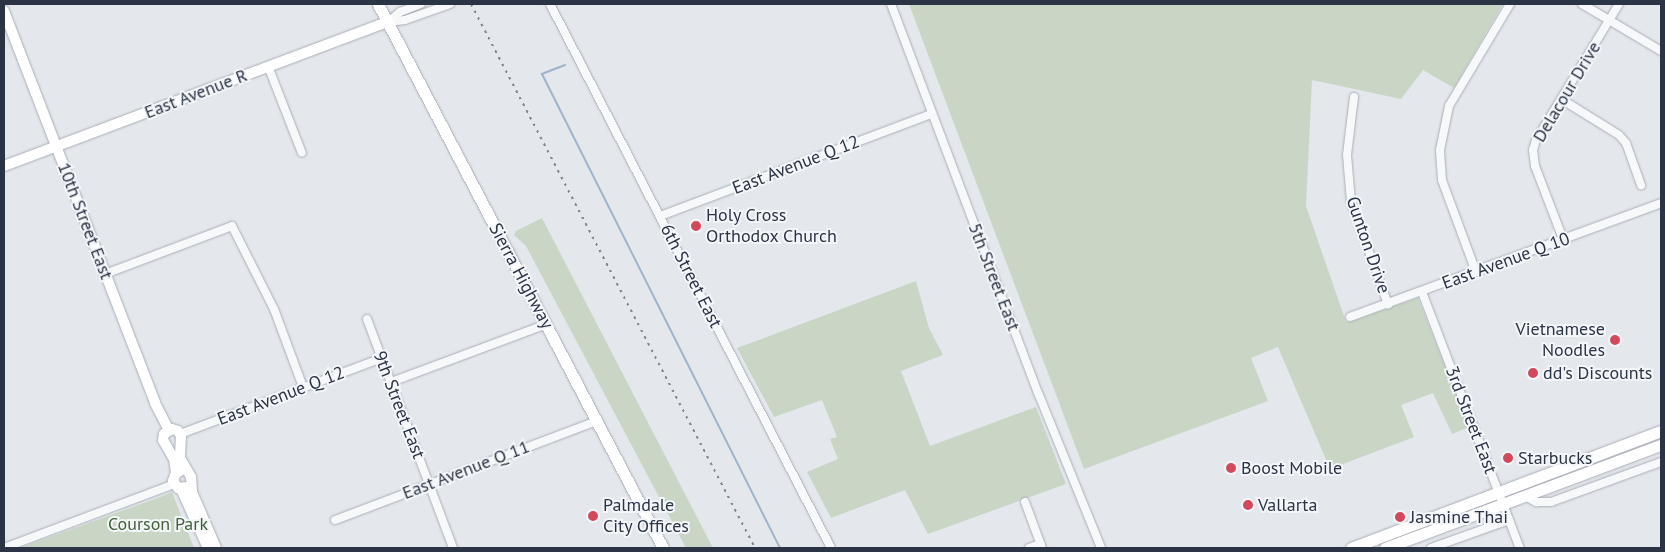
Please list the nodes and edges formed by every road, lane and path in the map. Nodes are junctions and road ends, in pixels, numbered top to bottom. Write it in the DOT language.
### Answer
graph roads {
  1 [pos="378,4"];
  2 [pos="421,4"];
  3 [pos="450,4"];
  4 [pos="550,4"];
  5 [pos="891,4"];
  6 [pos="1510,4"];
  7 [pos="1582,4"];
  8 [pos="1619,4"];
  9 [pos="4,11"];
  10 [pos="1609,21"];
  11 [pos="388,22"];
  12 [pos="1661,51"];
  13 [pos="268,66"];
  14 [pos="1354,97"];
  15 [pos="1561,99"];
  16 [pos="932,114"];
  17 [pos="56,147"];
  18 [pos="302,153"];
  19 [pos="4,166"];
  20 [pos="1640,185"];
  21 [pos="1661,203"];
  22 [pos="660,216"];
  23 [pos="1563,239"];
  24 [pos="1476,272"];
  25 [pos="105,274"];
  26 [pos="1422,292"];
  27 [pos="1388,304"];
  28 [pos="1350,317"];
  29 [pos="367,319"];
  30 [pos="547,324"];
  31 [pos="382,358"];
  32 [pos="392,382"];
  33 [pos="303,387"];
  34 [pos="597,421"];
  35 [pos="169,430"];
  36 [pos="1661,431"];
  37 [pos="180,439"];
  38 [pos="1661,445"];
  39 [pos="168,447"];
  40 [pos="1661,462"];
  41 [pos="188,472"];
  42 [pos="176,473"];
  43 [pos="191,483"];
  44 [pos="429,485"];
  45 [pos="178,486"];
  46 [pos="1499,492"];
  47 [pos="1525,496"];
  48 [pos="1025,502"];
  49 [pos="1503,504"];
  50 [pos="335,520"];
  51 [pos="1509,520"];
  52 [pos="1041,546"];
  53 [pos="4,548"];
  54 [pos="208,548"];
  55 [pos="216,548"];
  56 [pos="453,548"];
  57 [pos="663,548"];
  58 [pos="831,548"];
  59 [pos="1029,548"];
  60 [pos="1101,548"];
  61 [pos="1351,548"];
  62 [pos="1385,548"];
  63 [pos="1431,548"];
  64 [pos="1520,548"];
  1 -- 11 [label="highway, Sierra Highway"];
  2 -- 11 [label="street, East Avenue R"];
  3 -- 11 [label="street, East Avenue R"];
  4 -- 22 [label="street, 6th Street East"];
  5 -- 16 [label="street, 5th Street East"];
  6 -- 24 [label="street"];
  7 -- 10 [label="street"];
  8 -- 10 [label="street, Delacour Drive"];
  9 -- 17 [label="main road, 10th Street East"];
  10 -- 12 [label="street"];
  10 -- 15 [label="street, Delacour Drive"];
  11 -- 13 [label="main road, East Avenue R"];
  11 -- 30 [label="highway, Sierra Highway"];
  13 -- 17 [label="main road, East Avenue R"];
  13 -- 18 [label="street"];
  14 -- 27 [label="street, Gunton Drive"];
  15 -- 20 [label="street"];
  15 -- 23 [label="street, Delacour Drive"];
  16 -- 22 [label="street, East Avenue Q 12"];
  16 -- 60 [label="street, 5th Street East"];
  17 -- 19 [label="main road, East Avenue R"];
  17 -- 25 [label="main road, 10th Street East"];
  21 -- 23 [label="street, East Avenue Q 10"];
  22 -- 58 [label="street, 6th Street East"];
  23 -- 24 [label="street, East Avenue Q 10"];
  24 -- 26 [label="street, East Avenue Q 10"];
  25 -- 33 [label="street"];
  25 -- 35 [label="main road, 10th Street East"];
  26 -- 27 [label="street, East Avenue Q 10"];
  26 -- 46 [label="street, 3rd Street East"];
  27 -- 28 [label="street, East Avenue Q 10"];
  29 -- 31 [label="street, 9th Street East"];
  30 -- 32 [label="street"];
  30 -- 34 [label="highway, Sierra Highway"];
  31 -- 32 [label="street, 9th Street East"];
  31 -- 33 [label="street, East Avenue Q 12"];
  32 -- 44 [label="street, 9th Street East"];
  33 -- 37 [label="street, East Avenue Q 12"];
  34 -- 44 [label="street, East Avenue Q 11"];
  34 -- 57 [label="highway, Sierra Highway"];
  35 -- 37 [label="main road"];
  35 -- 39 [label="main road"];
  36 -- 46 [label="highway"];
  37 -- 39 [label="main road"];
  37 -- 41 [label="main road"];
  38 -- 47 [label="highway"];
  39 -- 42 [label="main road"];
  40 -- 47 [label="street"];
  41 -- 42 [label="main road"];
  41 -- 43 [label="main road"];
  42 -- 45 [label="main road"];
  43 -- 45 [label="main road"];
  43 -- 55 [label="main road"];
  44 -- 50 [label="street, East Avenue Q 11"];
  44 -- 56 [label="street, 9th Street East"];
  45 -- 53 [label="street"];
  45 -- 54 [label="main road"];
  46 -- 49 [label="street, 3rd Street East"];
  46 -- 61 [label="highway"];
  47 -- 49 [label="highway"];
  48 -- 52 [label="street"];
  49 -- 51 [label="street, 3rd Street East"];
  49 -- 62 [label="highway"];
  51 -- 63 [label="street"];
  51 -- 64 [label="street, 3rd Street East"];
  52 -- 59 [label="street"];
}
